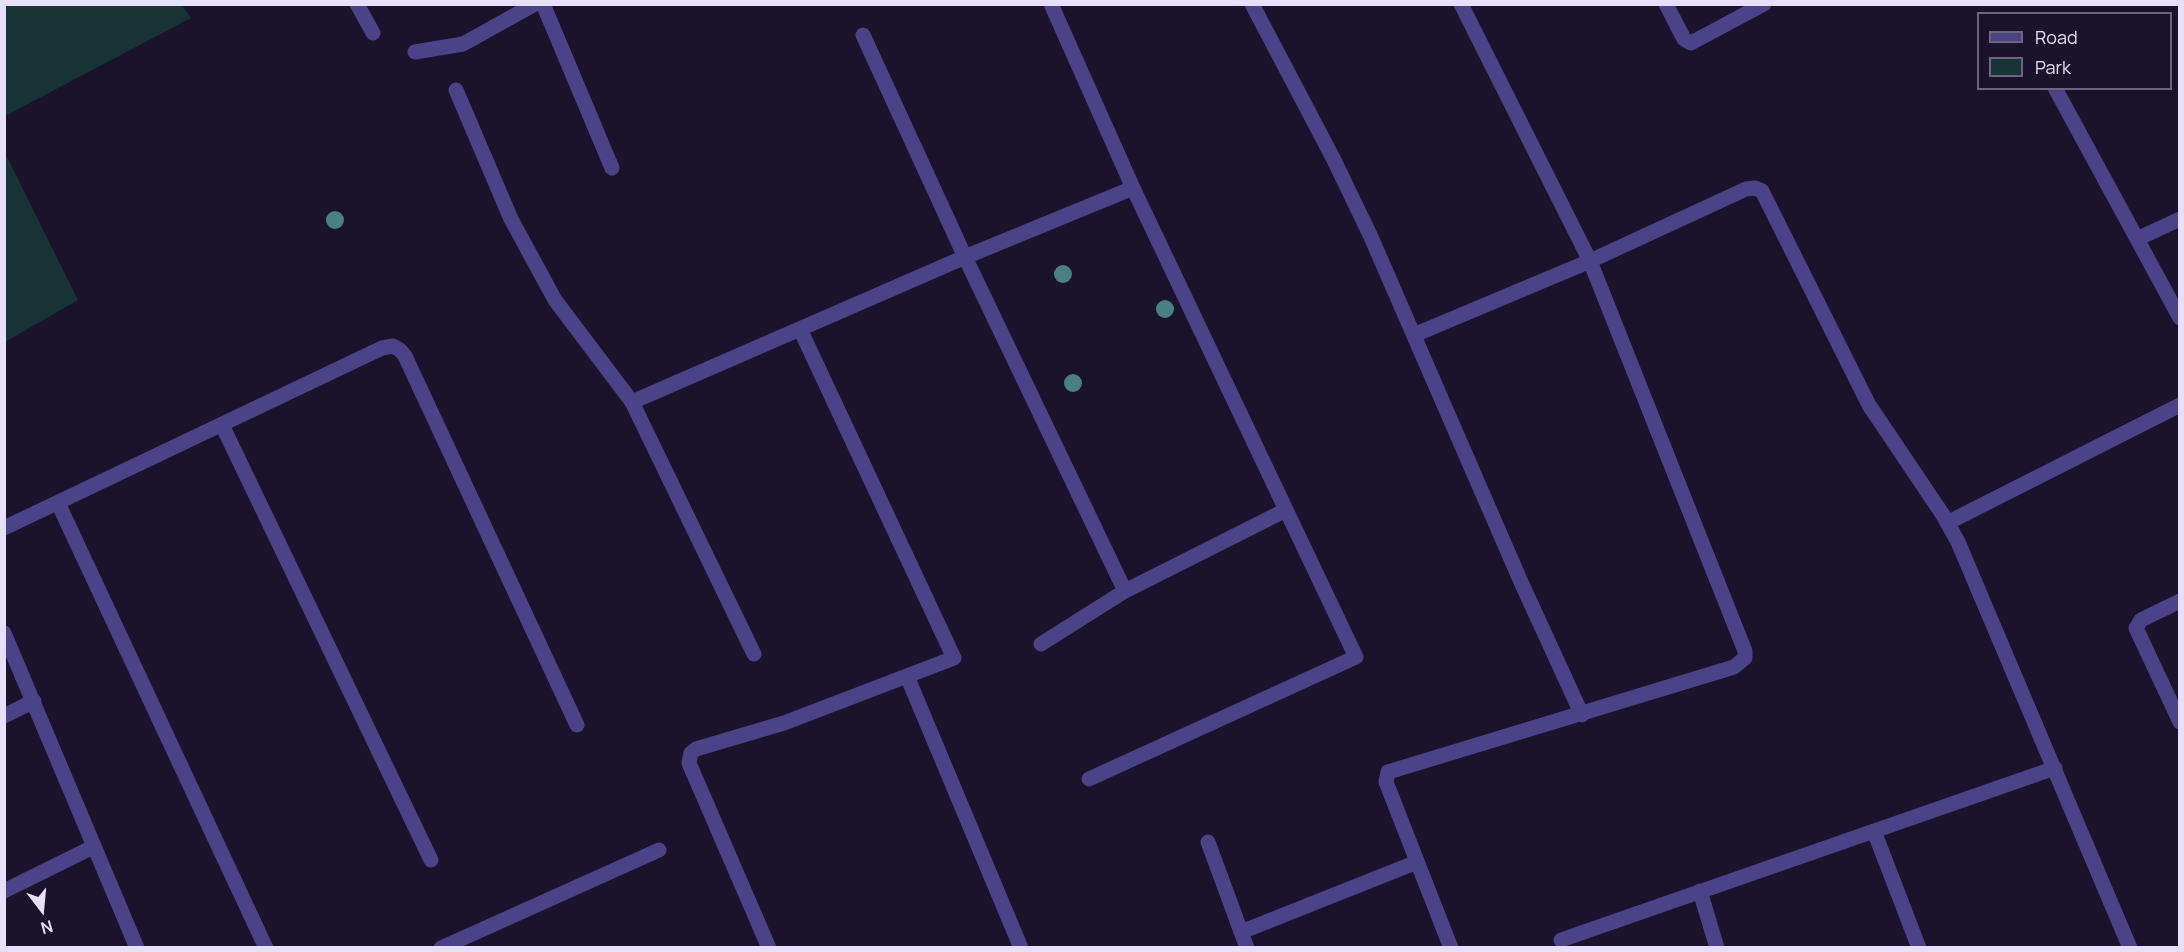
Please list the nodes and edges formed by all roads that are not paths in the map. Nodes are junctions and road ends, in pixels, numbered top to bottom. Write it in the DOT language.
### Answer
graph roads {
  1 [pos="357,4"];
  2 [pos="535,4"];
  3 [pos="543,4"];
  4 [pos="1051,4"];
  5 [pos="1252,4"];
  6 [pos="1461,4"];
  7 [pos="1666,4"];
  8 [pos="1764,4"];
  9 [pos="373,33"];
  10 [pos="862,34"];
  11 [pos="415,52"];
  12 [pos="456,90"];
  13 [pos="2056,90"];
  14 [pos="612,168"];
  15 [pos="1133,188"];
  16 [pos="2180,219"];
  17 [pos="2137,239"];
  18 [pos="965,257"];
  19 [pos="1590,261"];
  20 [pos="2180,318"];
  21 [pos="800,329"];
  22 [pos="1414,335"];
  23 [pos="632,402"];
  24 [pos="2180,405"];
  25 [pos="222,425"];
  26 [pos="58,503"];
  27 [pos="1286,510"];
  28 [pos="1947,522"];
  29 [pos="4,528"];
  30 [pos="1125,591"];
  31 [pos="2180,601"];
  32 [pos="4,633"];
  33 [pos="1041,644"];
  34 [pos="754,654"];
  35 [pos="907,676"];
  36 [pos="34,702"];
  37 [pos="1582,715"];
  38 [pos="4,716"];
  39 [pos="2180,722"];
  40 [pos="577,725"];
  41 [pos="2055,768"];
  42 [pos="1089,779"];
  43 [pos="1874,831"];
  44 [pos="1208,842"];
  45 [pos="93,847"];
  46 [pos="659,850"];
  47 [pos="431,860"];
  48 [pos="1417,862"];
  49 [pos="4,891"];
  50 [pos="1700,891"];
  51 [pos="1241,932"];
  52 [pos="1561,940"];
  53 [pos="137,948"];
  54 [pos="266,948"];
  55 [pos="441,948"];
  56 [pos="769,948"];
  57 [pos="1021,948"];
  58 [pos="1247,948"];
  59 [pos="1451,948"];
  60 [pos="1717,948"];
  61 [pos="1919,948"];
  62 [pos="2130,948"];
  1 -- 9 [label="street"];
  2 -- 11 [label="street"];
  3 -- 14 [label="street"];
  4 -- 15 [label="street"];
  5 -- 22 [label="street"];
  6 -- 19 [label="street"];
  7 -- 8 [label="street"];
  10 -- 18 [label="street"];
  12 -- 23 [label="street"];
  13 -- 17 [label="street"];
  15 -- 18 [label="street"];
  15 -- 27 [label="street"];
  16 -- 17 [label="street"];
  17 -- 20 [label="street"];
  18 -- 21 [label="street"];
  18 -- 30 [label="street"];
  19 -- 22 [label="street"];
  19 -- 28 [label="street"];
  19 -- 37 [label="street"];
  21 -- 23 [label="street"];
  21 -- 35 [label="street"];
  22 -- 37 [label="street"];
  23 -- 34 [label="street"];
  24 -- 28 [label="street"];
  25 -- 26 [label="street"];
  25 -- 40 [label="street"];
  25 -- 47 [label="street"];
  26 -- 29 [label="street"];
  26 -- 54 [label="street"];
  27 -- 30 [label="street"];
  27 -- 42 [label="street"];
  28 -- 41 [label="street"];
  30 -- 33 [label="street"];
  31 -- 39 [label="street"];
  32 -- 36 [label="street"];
  35 -- 56 [label="street"];
  35 -- 57 [label="street"];
  36 -- 38 [label="street"];
  36 -- 45 [label="street"];
  37 -- 48 [label="street"];
  41 -- 43 [label="street"];
  41 -- 62 [label="street"];
  43 -- 50 [label="street"];
  43 -- 61 [label="street"];
  44 -- 51 [label="street"];
  45 -- 49 [label="street"];
  45 -- 53 [label="street"];
  46 -- 55 [label="street"];
  48 -- 51 [label="street"];
  48 -- 59 [label="street"];
  50 -- 52 [label="street"];
  50 -- 60 [label="street"];
  51 -- 58 [label="street"];
}
